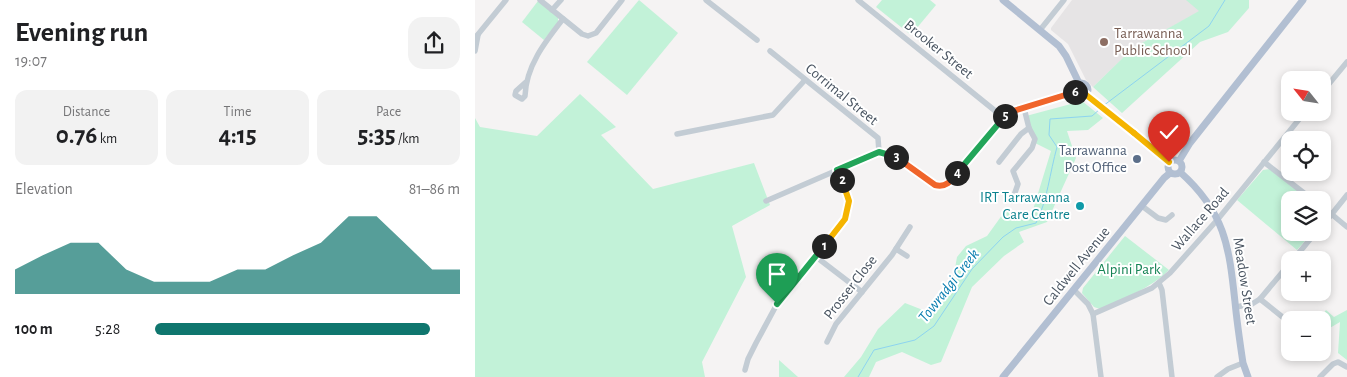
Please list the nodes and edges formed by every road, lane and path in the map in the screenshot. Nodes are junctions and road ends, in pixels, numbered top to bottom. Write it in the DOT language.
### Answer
graph roads {
  1 [pos="506,0"];
  2 [pos="540,0"];
  3 [pos="561,0"];
  4 [pos="622,0"];
  5 [pos="706,0"];
  6 [pos="858,0"];
  7 [pos="1003,0"];
  8 [pos="1063,0"];
  9 [pos="1303,0"];
  10 [pos="552,10"];
  11 [pos="563,19"];
  12 [pos="1040,30"];
  13 [pos="477,37"];
  14 [pos="757,40"];
  15 [pos="769,50"];
  16 [pos="475,51"];
  17 [pos="1347,62"];
  18 [pos="805,80"];
  19 [pos="526,82"];
  20 [pos="1331,82"];
  21 [pos="1079,83"];
  22 [pos="1075,91"];
  23 [pos="1085,94"];
  24 [pos="1024,108"];
  25 [pos="1004,118"];
  26 [pos="1298,121"];
  27 [pos="1029,128"];
  28 [pos="677,134"];
  29 [pos="879,152"];
  30 [pos="1179,161"];
  31 [pos="999,162"];
  32 [pos="1169,162"];
  33 [pos="1264,162"];
  34 [pos="837,170"];
  35 [pos="1180,172"];
  36 [pos="1170,173"];
  37 [pos="1301,191"];
  38 [pos="1347,195"];
  39 [pos="766,200"];
  40 [pos="1012,201"];
  41 [pos="1143,206"];
  42 [pos="1331,214"];
  43 [pos="1172,215"];
  44 [pos="1218,219"];
  45 [pos="1347,226"];
  46 [pos="910,227"];
  47 [pos="1309,241"];
  48 [pos="896,249"];
  49 [pos="1300,251"];
  50 [pos="815,256"];
  51 [pos="907,256"];
  52 [pos="1281,274"];
  53 [pos="1159,283"];
  54 [pos="1074,290"];
  55 [pos="862,292"];
  56 [pos="1260,299"];
  57 [pos="1236,307"];
  58 [pos="1093,314"];
  59 [pos="1281,316"];
  60 [pos="827,342"];
  61 [pos="1243,363"];
  62 [pos="1347,367"];
  63 [pos="745,370"];
  64 [pos="1003,377"];
  65 [pos="1101,377"];
  66 [pos="1172,377"];
  67 [pos="1217,377"];
  68 [pos="1248,377"];
  69 [pos="1320,377"];
  1 -- 13 [label="street"];
  2 -- 10 [label="street"];
  3 -- 10 [label="street"];
  4 -- 11 [label="street"];
  5 -- 14 [label="street"];
  6 -- 25 [label="street, Brooker Street"];
  7 -- 12 [label="main road"];
  8 -- 12 [label="street"];
  9 -- 30 [label="main road"];
  10 -- 11 [label="street"];
  11 -- 19 [label="street"];
  12 -- 21 [label="main road"];
  13 -- 16 [label="street"];
  15 -- 18 [label="street, Corrimal Street"];
  17 -- 20 [label="street"];
  18 -- 28 [label="street"];
  18 -- 29 [label="street, Corrimal Street"];
  21 -- 22 [label="main road"];
  21 -- 23 [label="main road"];
  22 -- 23 [label="main road"];
  22 -- 24 [label="street"];
  23 -- 32 [label="main road"];
  24 -- 25 [label="street"];
  24 -- 27 [label="street"];
  25 -- 29 [label="street"];
  26 -- 33 [label="street, Wallace Road"];
  27 -- 31 [label="street"];
  27 -- 40 [label="street"];
  29 -- 34 [label="street"];
  30 -- 32 [label="main road"];
  30 -- 35 [label="main road"];
  32 -- 36 [label="main road"];
  33 -- 37 [label="street"];
  33 -- 44 [label="street, Wallace Road"];
  34 -- 39 [label="street"];
  34 -- 50 [label="street"];
  35 -- 36 [label="main road"];
  35 -- 44 [label="main road, Meadow Street"];
  36 -- 41 [label="main road, Caldwell Avenue"];
  38 -- 42 [label="street"];
  41 -- 43 [label="street"];
  41 -- 54 [label="main road, Caldwell Avenue"];
  42 -- 45 [label="street"];
  44 -- 53 [label="street, Wallace Road"];
  44 -- 57 [label="main road, Meadow Street"];
  46 -- 48 [label="street, Prosser Close"];
  47 -- 49 [label="street"];
  48 -- 51 [label="street, Prosser Close"];
  48 -- 55 [label="street, Prosser Close"];
  50 -- 55 [label="street"];
  50 -- 63 [label="street"];
  52 -- 56 [label="street"];
  53 -- 58 [label="street, Wallace Road"];
  53 -- 66 [label="street"];
  54 -- 58 [label="street"];
  54 -- 64 [label="main road, Caldwell Avenue"];
  55 -- 60 [label="street, Prosser Close"];
  56 -- 57 [label="street"];
  56 -- 59 [label="street"];
  57 -- 61 [label="main road, Meadow Street"];
  58 -- 65 [label="street"];
  61 -- 67 [label="street"];
  61 -- 68 [label="main road, Meadow Street"];
  62 -- 69 [label="street"];
}
